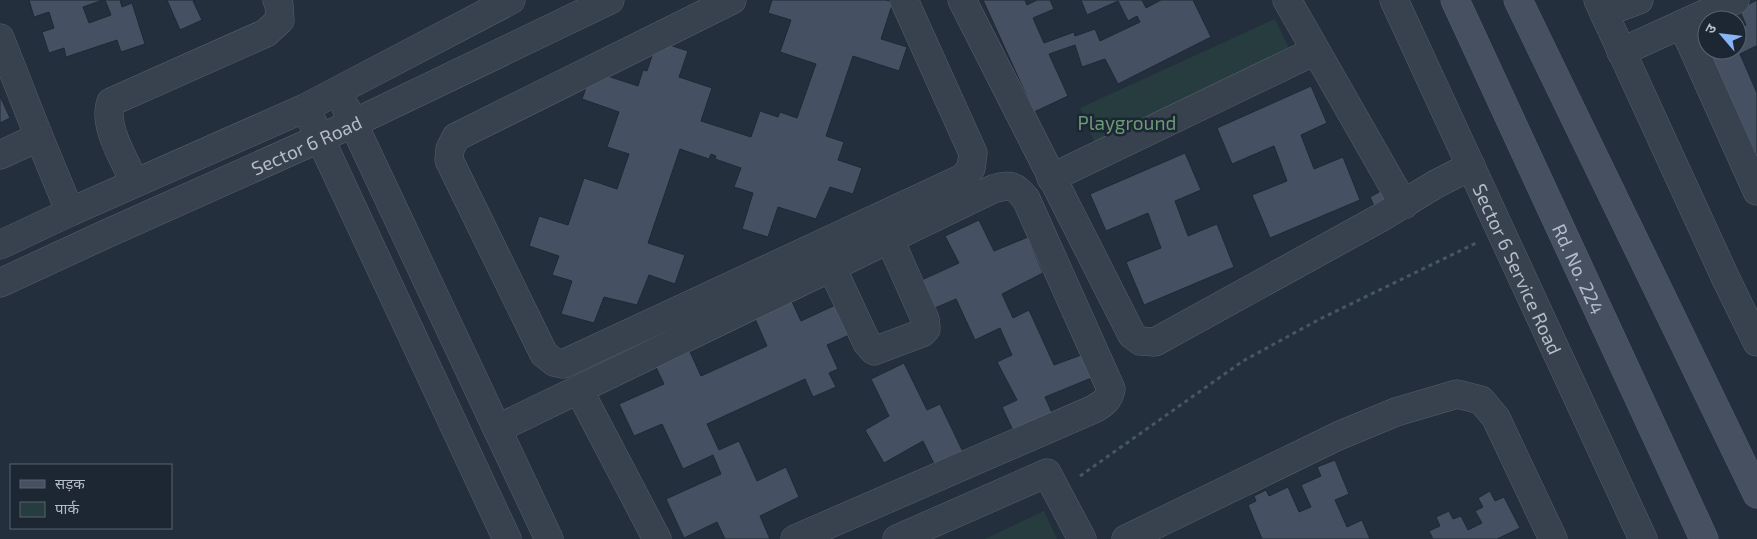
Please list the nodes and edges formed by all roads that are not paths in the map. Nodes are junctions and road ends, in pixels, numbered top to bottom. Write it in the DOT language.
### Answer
graph roads {
  1 [pos="277,0"];
  2 [pos="511,0"];
  3 [pos="610,0"];
  4 [pos="732,0"];
  5 [pos="904,0"];
  6 [pos="962,0"];
  7 [pos="1287,0"];
  8 [pos="1394,0"];
  9 [pos="1454,0"];
  10 [pos="1518,0"];
  11 [pos="1639,0"];
  12 [pos="1735,0"];
  13 [pos="1601,7"];
  14 [pos="1682,24"];
  15 [pos="0,38"];
  16 [pos="1315,51"];
  17 [pos="1621,52"];
  18 [pos="338,90"];
  19 [pos="305,108"];
  20 [pos="354,123"];
  21 [pos="38,137"];
  22 [pos="319,138"];
  23 [pos="0,155"];
  24 [pos="1471,166"];
  25 [pos="1051,178"];
  26 [pos="135,183"];
  27 [pos="1757,191"];
  28 [pos="1404,205"];
  29 [pos="70,212"];
  30 [pos="890,240"];
  31 [pos="0,245"];
  32 [pos="832,268"];
  33 [pos="0,283"];
  34 [pos="1757,342"];
  35 [pos="579,390"];
  36 [pos="497,430"];
  37 [pos="1757,494"];
  38 [pos="1141,536"];
  39 [pos="507,539"];
  40 [pos="548,539"];
  41 [pos="657,539"];
  42 [pos="795,539"];
  43 [pos="897,539"];
  44 [pos="1082,539"];
  45 [pos="1553,539"];
  46 [pos="1643,539"];
  47 [pos="1704,539"];
  1 -- 26 [label="street"];
  2 -- 18 [label="street, Sector 6 Road"];
  3 -- 20 [label="street, Sector 6 Road"];
  4 -- 5 [label="street"];
  6 -- 25 [label="street"];
  7 -- 16 [label="street"];
  8 -- 24 [label="street, Sector 6 Service Road"];
  9 -- 47 [label="main road, Rd. No. 224"];
  10 -- 37 [label="main road"];
  11 -- 13 [label="street"];
  12 -- 14 [label="street"];
  13 -- 17 [label="street"];
  14 -- 17 [label="street"];
  14 -- 27 [label="street"];
  15 -- 21 [label="street"];
  16 -- 25 [label="street"];
  16 -- 28 [label="street"];
  17 -- 34 [label="street"];
  18 -- 19 [label="street, Sector 6 Road"];
  18 -- 20 [label="street"];
  19 -- 22 [label="street"];
  19 -- 26 [label="street, Sector 6 Road"];
  20 -- 22 [label="street, Sector 6 Road"];
  20 -- 36 [label="street"];
  21 -- 23 [label="street"];
  21 -- 29 [label="street"];
  22 -- 33 [label="street, Sector 6 Road"];
  22 -- 39 [label="street"];
  24 -- 28 [label="street"];
  24 -- 46 [label="street, Sector 6 Service Road"];
  25 -- 28 [label="street"];
  26 -- 29 [label="street, Sector 6 Road"];
  29 -- 31 [label="street, Sector 6 Road"];
  30 -- 32 [label="street"];
  30 -- 32 [label="street"];
  30 -- 42 [label="street"];
  32 -- 35 [label="street"];
  35 -- 36 [label="street"];
  35 -- 41 [label="street"];
  36 -- 40 [label="street"];
  38 -- 45 [label="street"];
  43 -- 44 [label="street"];
}
